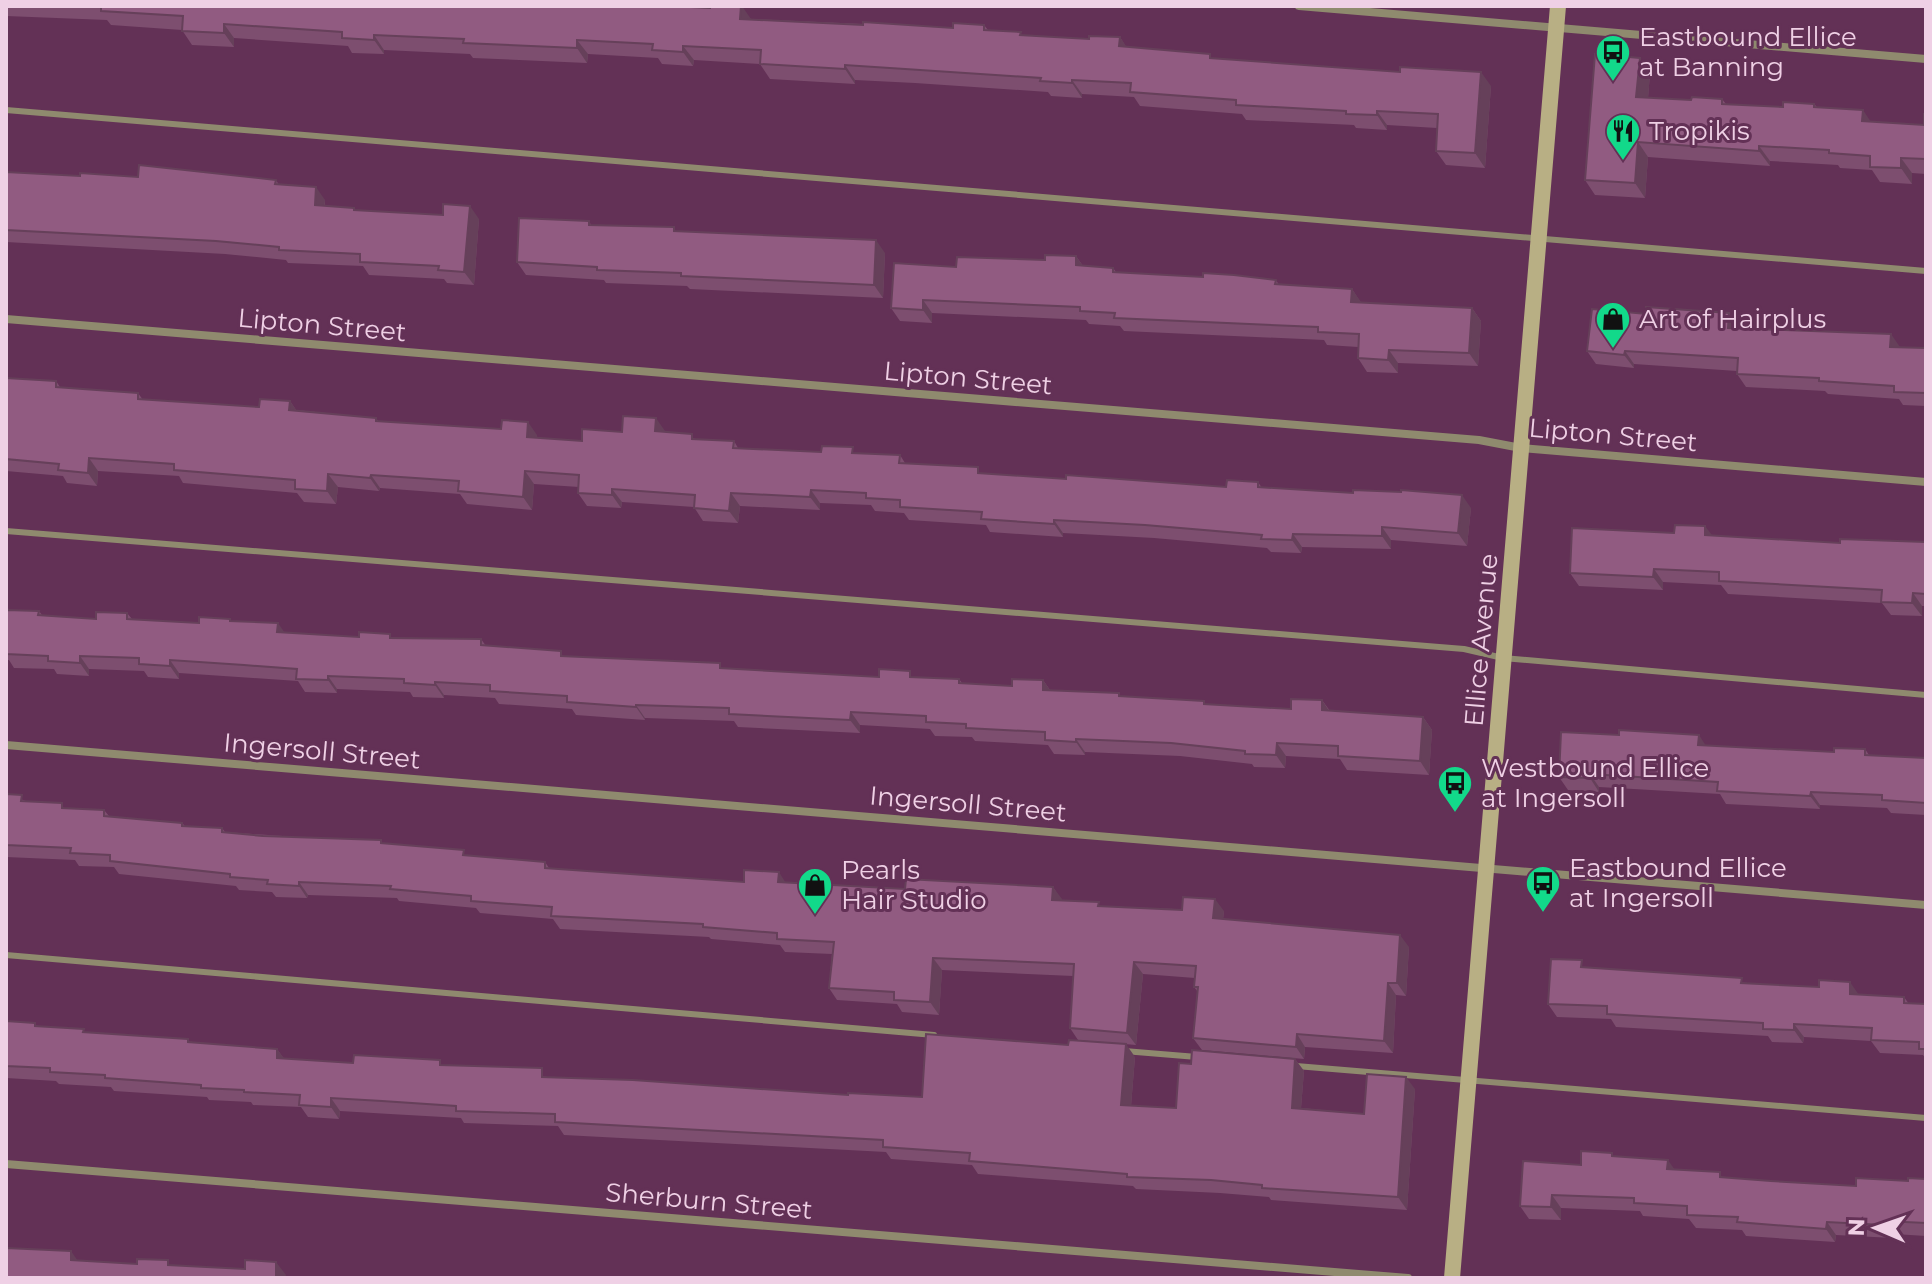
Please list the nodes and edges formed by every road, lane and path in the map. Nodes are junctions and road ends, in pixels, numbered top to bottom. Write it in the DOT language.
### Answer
graph roads {
  1 [pos="1299,6"];
  2 [pos="1558,6"];
  3 [pos="1556,29"];
  4 [pos="1926,59"];
  5 [pos="6,110"];
  6 [pos="1538,238"];
  7 [pos="1926,271"];
  8 [pos="6,319"];
  9 [pos="1521,448"];
  10 [pos="1926,482"];
  11 [pos="6,531"];
  12 [pos="1503,658"];
  13 [pos="1926,695"];
  14 [pos="6,745"];
  15 [pos="1485,868"];
  16 [pos="1926,905"];
  17 [pos="6,955"];
  18 [pos="945,1036"];
  19 [pos="1120,1051"];
  20 [pos="1199,1058"];
  21 [pos="1295,1066"];
  22 [pos="1467,1081"];
  23 [pos="1926,1118"];
  24 [pos="6,1164"];
  25 [pos="1408,1278"];
  26 [pos="1452,1278"];
  1 -- 3 [label="street"];
  2 -- 3 [label="main road, Ellice Avenue"];
  3 -- 4 [label="street"];
  3 -- 6 [label="main road, Ellice Avenue"];
  5 -- 6 [label="lane"];
  6 -- 7 [label="lane"];
  6 -- 9 [label="main road, Ellice Avenue"];
  8 -- 9 [label="street, Lipton Street"];
  9 -- 10 [label="street, Lipton Street"];
  9 -- 12 [label="main road, Ellice Avenue"];
  11 -- 12 [label="lane"];
  12 -- 13 [label="lane"];
  12 -- 15 [label="main road, Ellice Avenue"];
  14 -- 15 [label="street, Ingersoll Street"];
  15 -- 16 [label="street, Ingersoll Street"];
  15 -- 22 [label="main road, Ellice Avenue"];
  17 -- 18 [label="lane"];
  19 -- 20 [label="lane"];
  21 -- 22 [label="lane"];
  22 -- 23 [label="lane"];
  22 -- 26 [label="main road, Ellice Avenue"];
  24 -- 25 [label="street, Sherburn Street"];
}
